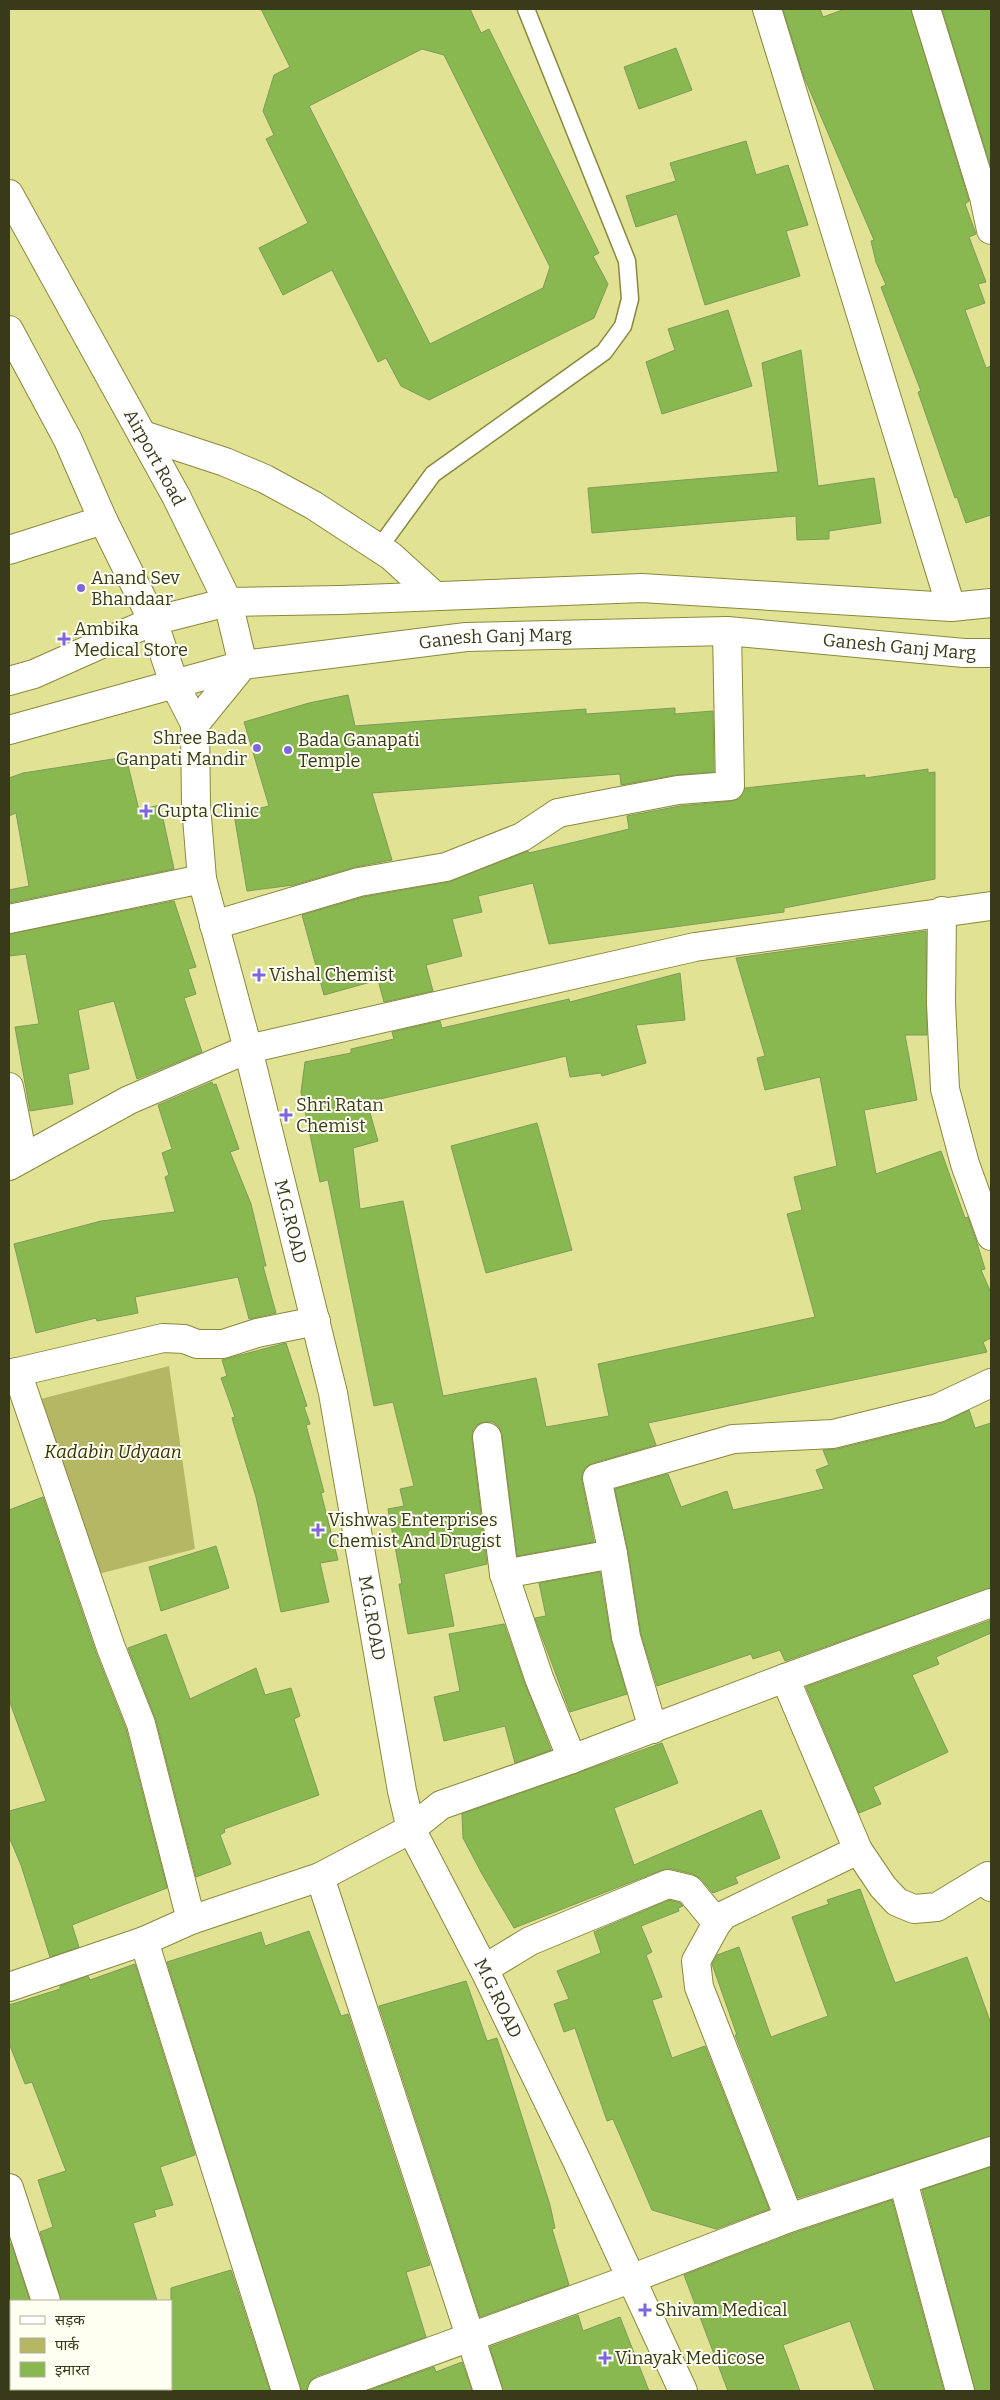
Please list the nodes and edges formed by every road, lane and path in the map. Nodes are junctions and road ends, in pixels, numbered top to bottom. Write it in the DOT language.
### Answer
graph roads {
  1 [pos="526,9"];
  2 [pos="767,9"];
  3 [pos="926,9"];
  4 [pos="9,194"];
  5 [pos="991,230"];
  6 [pos="9,330"];
  7 [pos="142,435"];
  8 [pos="103,520"];
  9 [pos="379,548"];
  10 [pos="9,550"];
  11 [pos="435,596"];
  12 [pos="228,602"];
  13 [pos="991,604"];
  14 [pos="951,607"];
  15 [pos="153,621"];
  16 [pos="727,631"];
  17 [pos="991,652"];
  18 [pos="243,665"];
  19 [pos="9,681"];
  20 [pos="174,684"];
  21 [pos="195,724"];
  22 [pos="9,730"];
  23 [pos="202,879"];
  24 [pos="991,906"];
  25 [pos="942,911"];
  26 [pos="9,919"];
  27 [pos="214,925"];
  28 [pos="248,1049"];
  29 [pos="9,1087"];
  30 [pos="16,1162"];
  31 [pos="991,1236"];
  32 [pos="316,1321"];
  33 [pos="13,1373"];
  34 [pos="991,1383"];
  35 [pos="487,1438"];
  36 [pos="613,1554"];
  37 [pos="504,1574"];
  38 [pos="991,1604"];
  39 [pos="785,1678"];
  40 [pos="653,1729"];
  41 [pos="572,1759"];
  42 [pos="412,1829"];
  43 [pos="858,1850"];
  44 [pos="320,1877"];
  45 [pos="990,1879"];
  46 [pos="191,1920"];
  47 [pos="717,1923"];
  48 [pos="144,1941"];
  49 [pos="484,1969"];
  50 [pos="9,1987"];
  51 [pos="991,2151"];
  52 [pos="903,2181"];
  53 [pos="9,2188"];
  54 [pos="789,2218"];
  55 [pos="633,2278"];
  56 [pos="46,2300"];
  57 [pos="472,2338"];
  58 [pos="286,2391"];
  59 [pos="322,2391"];
  60 [pos="488,2391"];
  61 [pos="683,2391"];
  62 [pos="960,2391"];
  1 -- 9 [label="lane"];
  2 -- 14 [label="street"];
  3 -- 5 [label="street"];
  4 -- 7 [label="street, Airport Road"];
  6 -- 8 [label="street, M.G.ROAD"];
  7 -- 9 [label="street"];
  7 -- 12 [label="street, Airport Road"];
  8 -- 10 [label="street"];
  8 -- 15 [label="street, M.G.ROAD"];
  9 -- 11 [label="street"];
  11 -- 12 [label="street"];
  11 -- 14 [label="street"];
  12 -- 15 [label="street"];
  12 -- 18 [label="street, Airport Road"];
  13 -- 14 [label="street"];
  15 -- 19 [label="street"];
  15 -- 20 [label="street, M.G.ROAD"];
  16 -- 17 [label="street, Ganesh Ganj Marg"];
  16 -- 18 [label="street, Ganesh Ganj Marg"];
  16 -- 27 [label="street"];
  18 -- 20 [label="street, Ganesh Ganj Marg"];
  18 -- 21 [label="street"];
  20 -- 21 [label="street, M.G.ROAD"];
  20 -- 22 [label="street, Ganesh Ganj Marg"];
  21 -- 23 [label="street, M.G.ROAD"];
  23 -- 26 [label="street"];
  23 -- 27 [label="street, M.G.ROAD"];
  24 -- 25 [label="street"];
  25 -- 28 [label="street"];
  25 -- 31 [label="street"];
  27 -- 28 [label="street, M.G.ROAD"];
  28 -- 30 [label="street"];
  28 -- 32 [label="street, M.G.ROAD"];
  29 -- 30 [label="street"];
  32 -- 33 [label="street"];
  32 -- 42 [label="street, M.G.ROAD"];
  33 -- 46 [label="street"];
  34 -- 36 [label="street"];
  35 -- 37 [label="street"];
  36 -- 37 [label="street"];
  36 -- 40 [label="street"];
  37 -- 41 [label="street"];
  38 -- 39 [label="street"];
  39 -- 40 [label="street"];
  39 -- 43 [label="street"];
  40 -- 41 [label="street"];
  41 -- 42 [label="street"];
  42 -- 44 [label="street"];
  42 -- 49 [label="street, M.G.ROAD"];
  43 -- 45 [label="street"];
  43 -- 47 [label="street"];
  44 -- 46 [label="street"];
  44 -- 57 [label="street"];
  46 -- 48 [label="street"];
  47 -- 49 [label="street"];
  47 -- 54 [label="street"];
  48 -- 50 [label="street"];
  48 -- 58 [label="street"];
  49 -- 55 [label="street, M.G.ROAD"];
  51 -- 52 [label="street"];
  52 -- 54 [label="street"];
  52 -- 62 [label="street"];
  53 -- 56 [label="street"];
  54 -- 55 [label="street"];
  55 -- 57 [label="street"];
  55 -- 61 [label="street, M.G.ROAD"];
  57 -- 59 [label="street"];
  57 -- 60 [label="street"];
}
